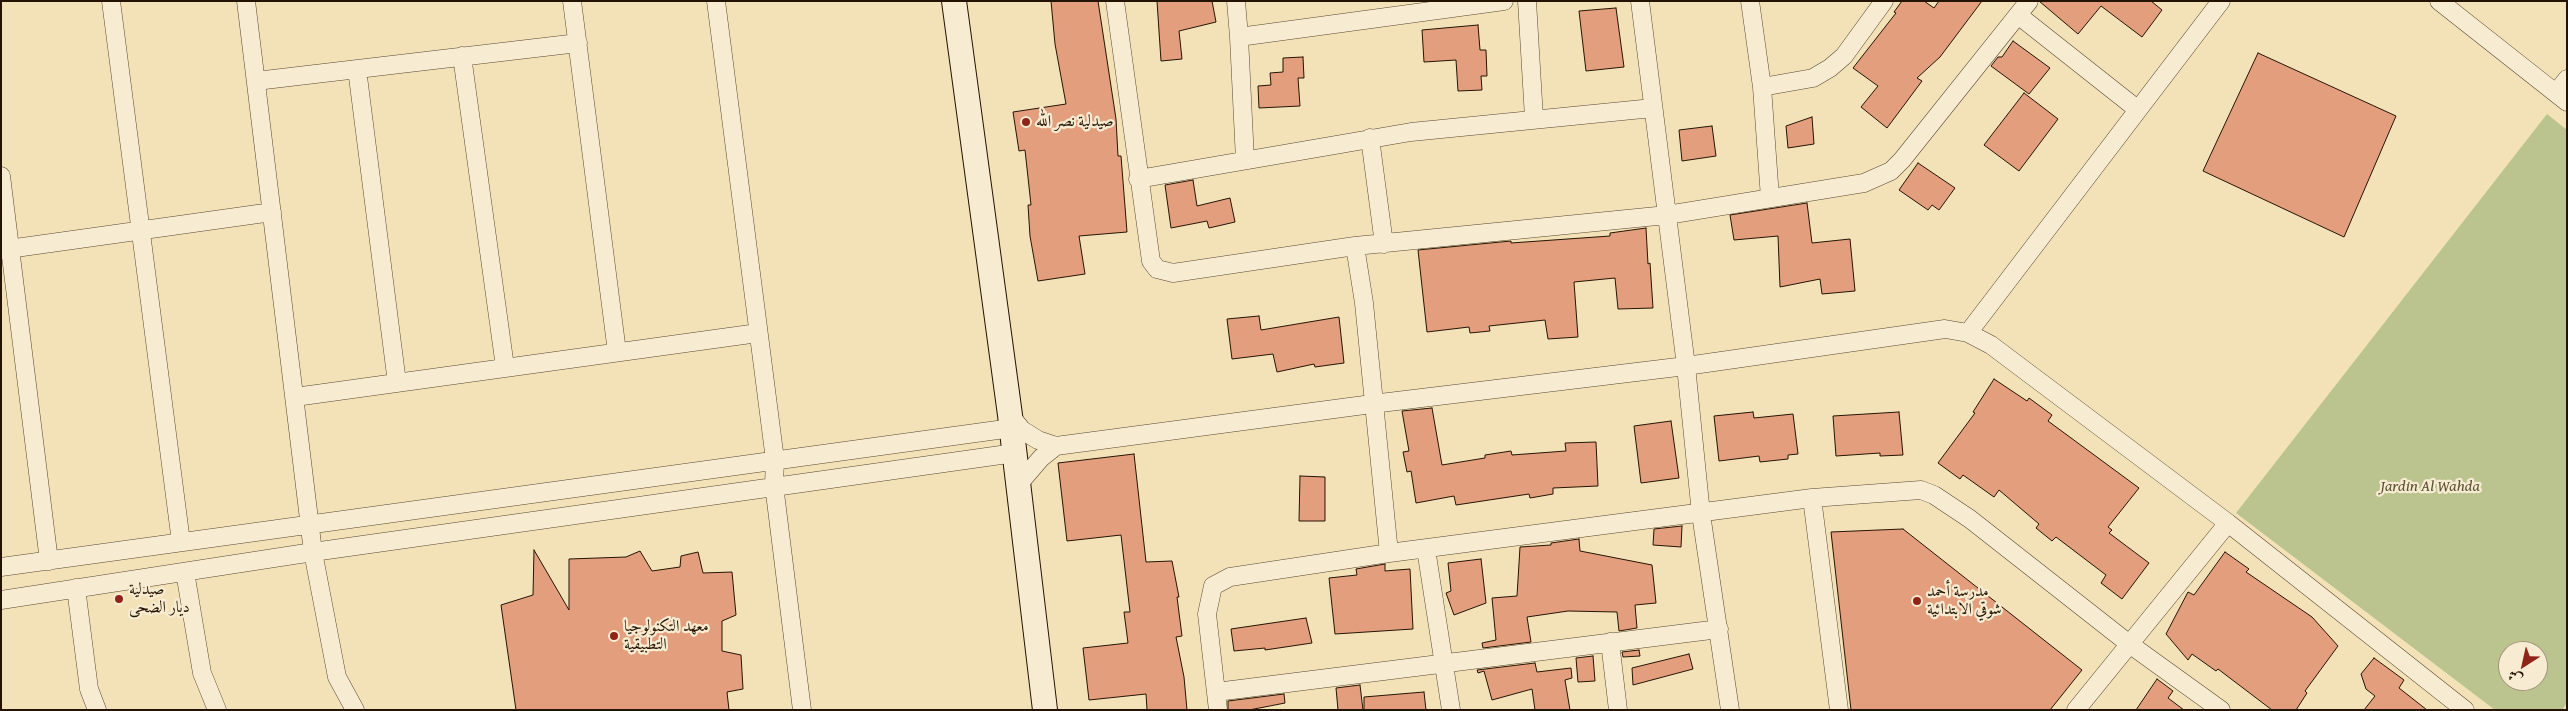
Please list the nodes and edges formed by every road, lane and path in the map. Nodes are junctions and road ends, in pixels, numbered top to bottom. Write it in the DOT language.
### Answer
graph roads {
  1 [pos="111,1"];
  2 [pos="246,1"];
  3 [pos="572,1"];
  4 [pos="716,1"];
  5 [pos="954,1"];
  6 [pos="1115,1"];
  7 [pos="1236,1"];
  8 [pos="1504,1"];
  9 [pos="1527,1"];
  10 [pos="1640,1"];
  11 [pos="1750,1"];
  12 [pos="2029,1"];
  13 [pos="2221,1"];
  14 [pos="2439,1"];
  15 [pos="1882,2"];
  16 [pos="2018,16"];
  17 [pos="1239,37"];
  18 [pos="578,43"];
  19 [pos="462,56"];
  20 [pos="357,69"];
  21 [pos="256,81"];
  22 [pos="1762,87"];
  23 [pos="2563,92"];
  24 [pos="1653,108"];
  25 [pos="2137,109"];
  26 [pos="1534,118"];
  27 [pos="1370,138"];
  28 [pos="1245,160"];
  29 [pos="1,176"];
  30 [pos="1138,179"];
  31 [pos="1770,198"];
  32 [pos="272,212"];
  33 [pos="1667,216"];
  34 [pos="141,230"];
  35 [pos="1384,244"];
  36 [pos="1355,246"];
  37 [pos="6,250"];
  38 [pos="758,332"];
  39 [pos="1968,333"];
  40 [pos="617,352"];
  41 [pos="1686,366"];
  42 [pos="505,368"];
  43 [pos="397,383"];
  44 [pos="295,397"];
  45 [pos="1372,404"];
  46 [pos="1011,422"];
  47 [pos="1056,446"];
  48 [pos="1014,453"];
  49 [pos="775,460"];
  50 [pos="774,486"];
  51 [pos="1017,486"];
  52 [pos="1812,498"];
  53 [pos="1701,514"];
  54 [pos="2228,523"];
  55 [pos="311,524"];
  56 [pos="181,542"];
  57 [pos="1426,549"];
  58 [pos="313,552"];
  59 [pos="1389,553"];
  60 [pos="50,561"];
  61 [pos="1,568"];
  62 [pos="185,572"];
  63 [pos="76,588"];
  64 [pos="1,600"];
  65 [pos="1719,629"];
  66 [pos="1610,642"];
  67 [pos="2128,642"];
  68 [pos="1444,663"];
  69 [pos="1216,692"];
  70 [pos="2209,706"];
  71 [pos="97,710"];
  72 [pos="216,710"];
  73 [pos="355,710"];
  74 [pos="802,710"];
  75 [pos="1045,710"];
  76 [pos="1218,710"];
  77 [pos="1451,710"];
  78 [pos="1618,710"];
  79 [pos="1730,710"];
  80 [pos="1839,710"];
  81 [pos="2076,710"];
  82 [pos="2465,710"];
  1 -- 34 [label="street"];
  2 -- 21 [label="street"];
  3 -- 18 [label="street"];
  4 -- 38 [label="street"];
  5 -- 46 [label="main road"];
  6 -- 30 [label="street"];
  7 -- 17 [label="street"];
  8 -- 17 [label="street"];
  9 -- 26 [label="street"];
  10 -- 24 [label="street"];
  11 -- 22 [label="street"];
  12 -- 16 [label="street"];
  13 -- 25 [label="street"];
  14 -- 23 [label="street"];
  15 -- 22 [label="street"];
  16 -- 25 [label="street"];
  16 -- 31 [label="street"];
  17 -- 28 [label="street"];
  18 -- 19 [label="street"];
  18 -- 40 [label="street"];
  19 -- 20 [label="street"];
  19 -- 42 [label="street"];
  20 -- 21 [label="street"];
  20 -- 43 [label="street"];
  21 -- 32 [label="street"];
  22 -- 31 [label="street"];
  24 -- 26 [label="street"];
  24 -- 33 [label="street"];
  25 -- 39 [label="street"];
  26 -- 27 [label="street"];
  27 -- 28 [label="street"];
  27 -- 35 [label="street"];
  28 -- 30 [label="street"];
  29 -- 37 [label="street"];
  30 -- 36 [label="street"];
  31 -- 33 [label="street"];
  32 -- 34 [label="street"];
  32 -- 44 [label="street"];
  33 -- 35 [label="street"];
  33 -- 41 [label="street"];
  34 -- 37 [label="street"];
  34 -- 56 [label="street"];
  35 -- 36 [label="street"];
  36 -- 45 [label="street"];
  37 -- 60 [label="street"];
  38 -- 40 [label="street"];
  38 -- 49 [label="street"];
  39 -- 41 [label="street"];
  39 -- 54 [label="street"];
  40 -- 42 [label="street"];
  41 -- 45 [label="street"];
  41 -- 53 [label="street"];
  42 -- 43 [label="street"];
  43 -- 44 [label="street"];
  44 -- 55 [label="street"];
  45 -- 47 [label="street"];
  45 -- 59 [label="street"];
  46 -- 47 [label="street"];
  46 -- 48 [label="main road"];
  46 -- 49 [label="street"];
  47 -- 51 [label="street"];
  48 -- 50 [label="street"];
  48 -- 51 [label="main road"];
  49 -- 50 [label="street"];
  49 -- 55 [label="street"];
  50 -- 58 [label="street"];
  50 -- 74 [label="street"];
  51 -- 75 [label="main road"];
  52 -- 53 [label="street"];
  52 -- 67 [label="street"];
  52 -- 80 [label="street"];
  53 -- 57 [label="street"];
  53 -- 65 [label="street"];
  54 -- 67 [label="street"];
  54 -- 82 [label="street"];
  55 -- 56 [label="street"];
  55 -- 58 [label="street"];
  56 -- 60 [label="street"];
  57 -- 59 [label="street"];
  57 -- 68 [label="street"];
  58 -- 62 [label="street"];
  58 -- 73 [label="street"];
  59 -- 69 [label="street"];
  60 -- 61 [label="street"];
  62 -- 63 [label="street"];
  62 -- 72 [label="street"];
  63 -- 64 [label="street"];
  63 -- 71 [label="street"];
  65 -- 66 [label="street"];
  65 -- 79 [label="street"];
  66 -- 68 [label="street"];
  66 -- 78 [label="street"];
  67 -- 70 [label="street"];
  67 -- 81 [label="street"];
  68 -- 69 [label="street"];
  68 -- 77 [label="street"];
  69 -- 76 [label="street"];
}
